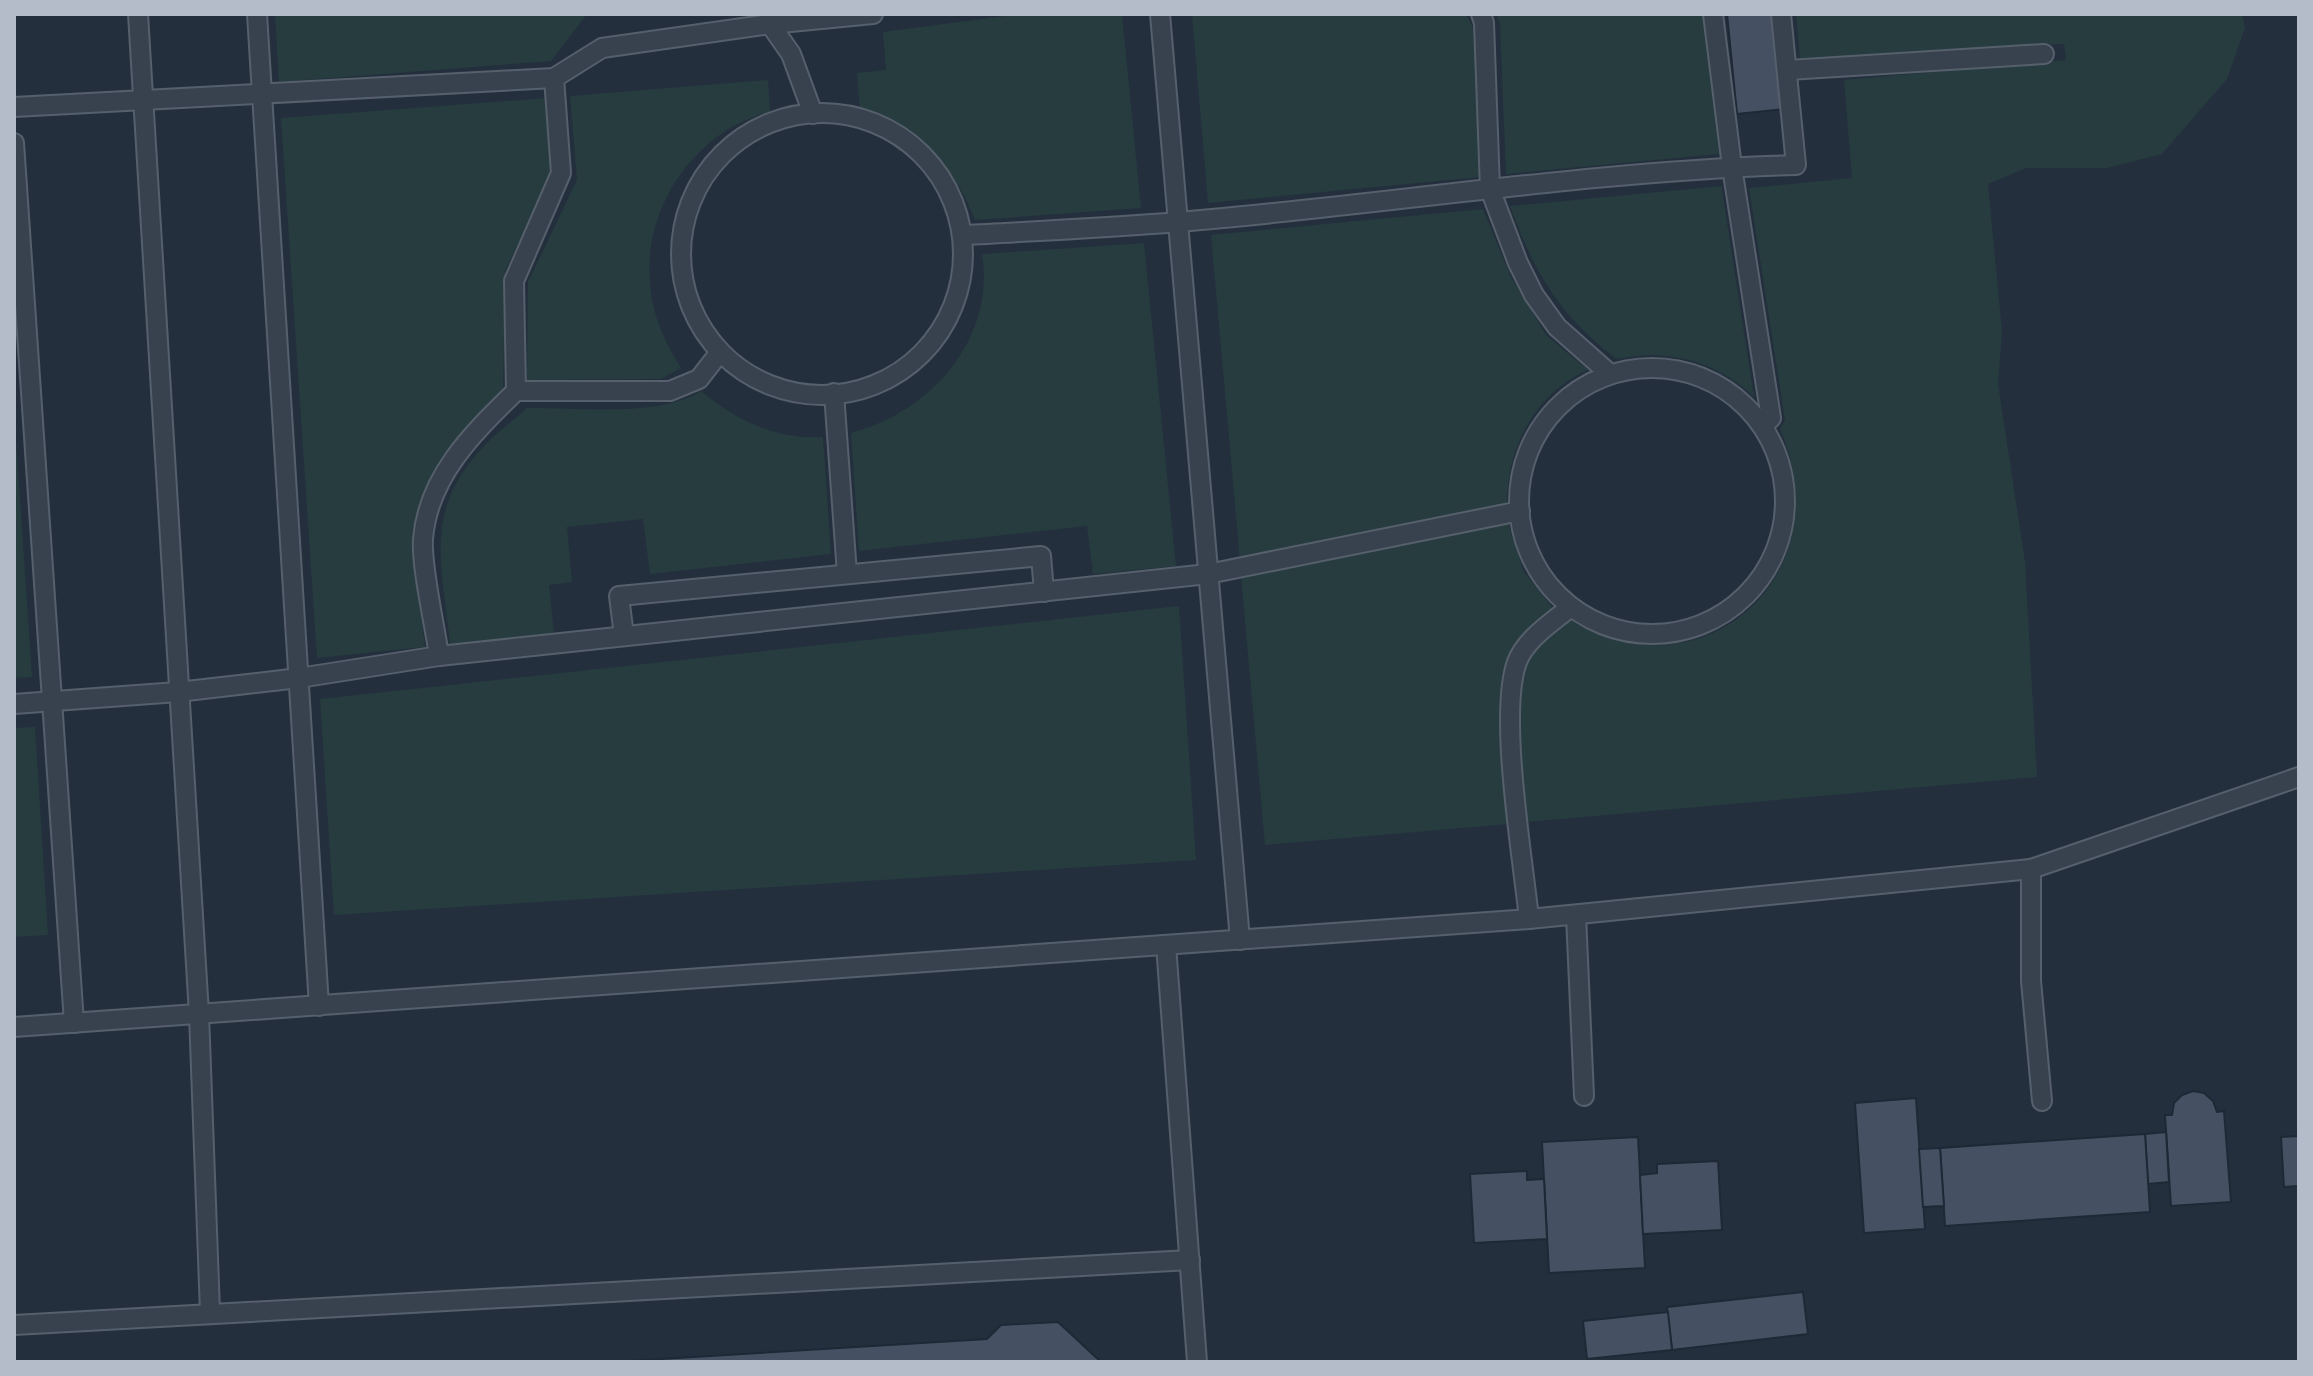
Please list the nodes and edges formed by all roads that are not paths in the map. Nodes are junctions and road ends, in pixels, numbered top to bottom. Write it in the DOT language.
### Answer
graph roads {
  1 [pos="138,14"];
  2 [pos="257,14"];
  3 [pos="873,14"];
  4 [pos="1160,14"];
  5 [pos="1481,14"];
  6 [pos="1713,14"];
  7 [pos="1781,14"];
  8 [pos="769,19"];
  9 [pos="2044,54"];
  10 [pos="1788,70"];
  11 [pos="554,78"];
  12 [pos="262,92"];
  13 [pos="144,98"];
  14 [pos="14,107"];
  15 [pos="813,114"];
  16 [pos="14,143"];
  17 [pos="1732,167"];
  18 [pos="1490,189"];
  19 [pos="1177,222"];
  20 [pos="965,235"];
  21 [pos="720,352"];
  22 [pos="1610,374"];
  23 [pos="516,391"];
  24 [pos="834,393"];
  25 [pos="1764,425"];
  26 [pos="1520,511"];
  27 [pos="847,574"];
  28 [pos="1208,574"];
  29 [pos="1044,592"];
  30 [pos="1568,609"];
  31 [pos="624,636"];
  32 [pos="439,656"];
  33 [pos="299,678"];
  34 [pos="178,692"];
  35 [pos="52,701"];
  36 [pos="14,704"];
  37 [pos="2299,777"];
  38 [pos="2031,869"];
  39 [pos="1576,915"];
  40 [pos="1529,919"];
  41 [pos="1240,940"];
  42 [pos="1166,945"];
  43 [pos="319,1006"];
  44 [pos="199,1014"];
  45 [pos="74,1023"];
  46 [pos="14,1027"];
  47 [pos="1584,1096"];
  48 [pos="2042,1101"];
  49 [pos="1190,1260"];
  50 [pos="210,1312"];
  51 [pos="14,1325"];
  52 [pos="1197,1362"];
  1 -- 13 [label="lane"];
  2 -- 12 [label="lane"];
  3 -- 8 [label="lane"];
  4 -- 19 [label="lane"];
  5 -- 18 [label="lane"];
  6 -- 17 [label="lane"];
  7 -- 10 [label="lane"];
  8 -- 11 [label="lane"];
  8 -- 15 [label="lane"];
  9 -- 10 [label="lane"];
  10 -- 17 [label="lane"];
  11 -- 12 [label="lane"];
  11 -- 23 [label="lane"];
  12 -- 13 [label="lane"];
  12 -- 33 [label="lane"];
  13 -- 14 [label="lane"];
  13 -- 34 [label="lane"];
  15 -- 20 [label="lane"];
  15 -- 21 [label="lane"];
  16 -- 35 [label="lane"];
  17 -- 18 [label="lane"];
  17 -- 25 [label="lane"];
  18 -- 19 [label="lane"];
  18 -- 22 [label="lane"];
  19 -- 20 [label="lane"];
  19 -- 28 [label="lane"];
  20 -- 24 [label="lane"];
  21 -- 23 [label="lane"];
  21 -- 24 [label="lane"];
  22 -- 25 [label="lane"];
  22 -- 26 [label="lane"];
  23 -- 32 [label="lane"];
  24 -- 27 [label="lane"];
  25 -- 30 [label="lane"];
  26 -- 28 [label="lane"];
  26 -- 30 [label="lane"];
  27 -- 29 [label="lane"];
  27 -- 31 [label="lane"];
  28 -- 29 [label="lane"];
  28 -- 41 [label="lane"];
  29 -- 31 [label="lane"];
  30 -- 40 [label="lane"];
  31 -- 32 [label="lane"];
  32 -- 33 [label="lane"];
  33 -- 34 [label="lane"];
  33 -- 43 [label="lane"];
  34 -- 35 [label="lane"];
  34 -- 44 [label="lane"];
  35 -- 36 [label="lane"];
  35 -- 45 [label="lane"];
  37 -- 38 [label="lane"];
  38 -- 39 [label="lane"];
  38 -- 48 [label="lane"];
  39 -- 40 [label="lane"];
  39 -- 47 [label="lane"];
  40 -- 41 [label="lane"];
  41 -- 42 [label="lane"];
  42 -- 43 [label="lane"];
  42 -- 49 [label="lane"];
  43 -- 44 [label="lane"];
  44 -- 45 [label="lane"];
  44 -- 50 [label="lane"];
  45 -- 46 [label="lane"];
  49 -- 50 [label="lane"];
  49 -- 52 [label="lane"];
  50 -- 51 [label="lane"];
}
